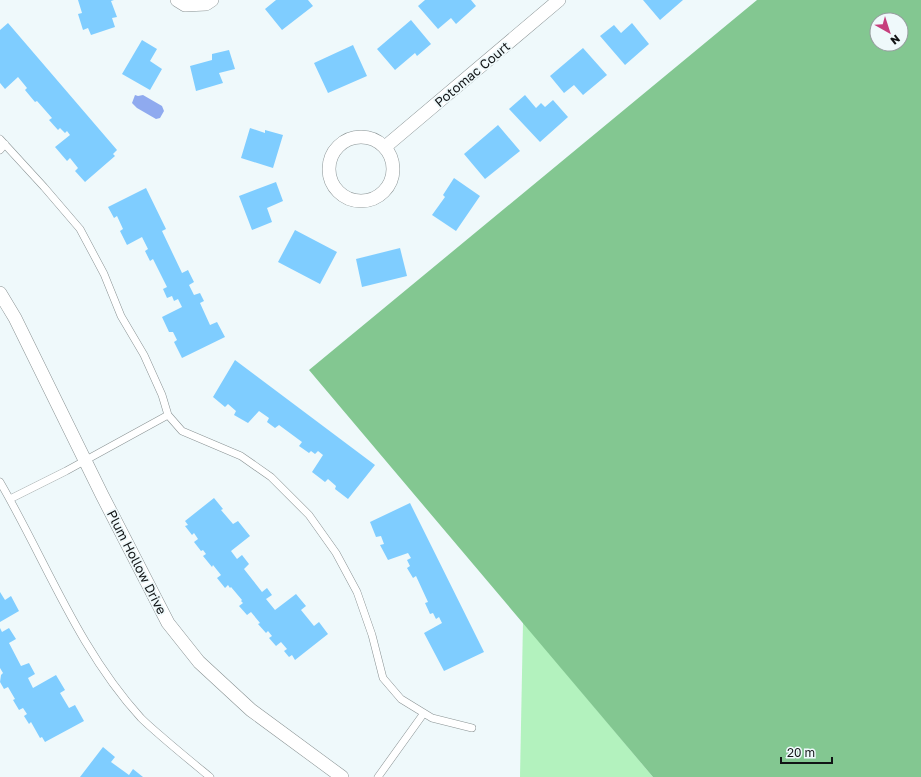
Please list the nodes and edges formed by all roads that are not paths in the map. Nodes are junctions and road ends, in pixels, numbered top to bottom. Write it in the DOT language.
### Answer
graph roads {
  1 [pos="177,0"];
  2 [pos="212,0"];
  3 [pos="559,0"];
  4 [pos="3,141"];
  5 [pos="385,147"];
  6 [pos="0,150"];
  7 [pos="0,293"];
  8 [pos="168,415"];
  9 [pos="85,460"];
  10 [pos="0,482"];
  11 [pos="10,499"];
  12 [pos="424,713"];
  13 [pos="472,728"];
  14 [pos="210,777"];
  15 [pos="342,777"];
  16 [pos="378,777"];
  1 -- 2 [label="street"];
  3 -- 5 [label="street, Potomac Court"];
  4 -- 6 [label="lane"];
  4 -- 8 [label="lane"];
  5 -- 5 [label="street"];
  7 -- 9 [label="street, Plum Hollow Drive"];
  8 -- 9 [label="lane"];
  8 -- 12 [label="lane"];
  9 -- 11 [label="lane"];
  9 -- 15 [label="street, Plum Hollow Drive"];
  10 -- 11 [label="lane"];
  11 -- 14 [label="lane"];
  12 -- 13 [label="lane"];
  12 -- 16 [label="lane"];
}
